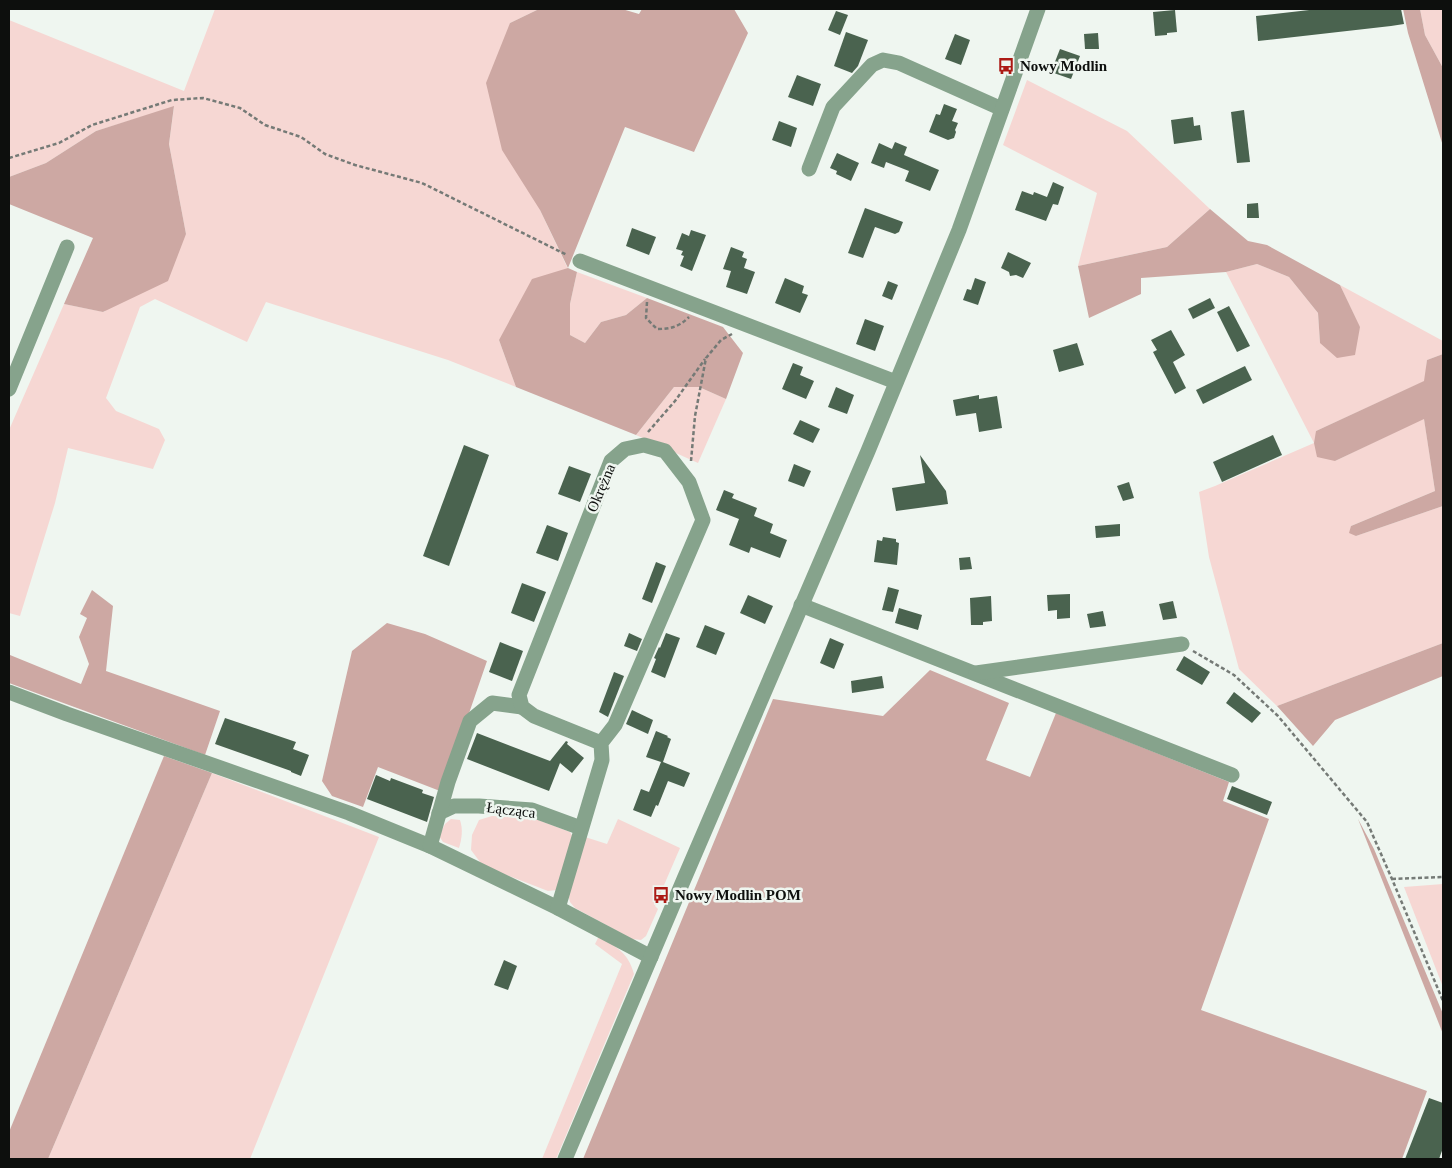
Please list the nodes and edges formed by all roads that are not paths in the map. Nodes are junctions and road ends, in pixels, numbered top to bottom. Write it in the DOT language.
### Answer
graph roads {
  1 [pos="1038,9"];
  2 [pos="1002,108"];
  3 [pos="809,170"];
  4 [pos="67,247"];
  5 [pos="580,261"];
  6 [pos="896,382"];
  7 [pos="9,389"];
  8 [pos="801,605"];
  9 [pos="1182,644"];
  10 [pos="973,673"];
  11 [pos="9,692"];
  12 [pos="522,707"];
  13 [pos="601,743"];
  14 [pos="1232,776"];
  15 [pos="439,813"];
  16 [pos="581,828"];
  17 [pos="430,846"];
  18 [pos="558,908"];
  19 [pos="651,956"];
  20 [pos="565,1159"];
  1 -- 2 [label="street"];
  2 -- 3 [label="street"];
  2 -- 6 [label="street"];
  4 -- 7 [label="street"];
  5 -- 6 [label="street"];
  6 -- 8 [label="street"];
  8 -- 10 [label="street"];
  8 -- 19 [label="street"];
  9 -- 10 [label="street"];
  10 -- 14 [label="street"];
  11 -- 17 [label="street"];
  12 -- 13 [label="street"];
  12 -- 13 [label="street, Okrężna"];
  12 -- 15 [label="street"];
  13 -- 16 [label="street"];
  15 -- 16 [label="street, Łącząca"];
  15 -- 17 [label="street"];
  16 -- 18 [label="street"];
  17 -- 18 [label="street"];
  18 -- 19 [label="street"];
  19 -- 20 [label="street"];
}
